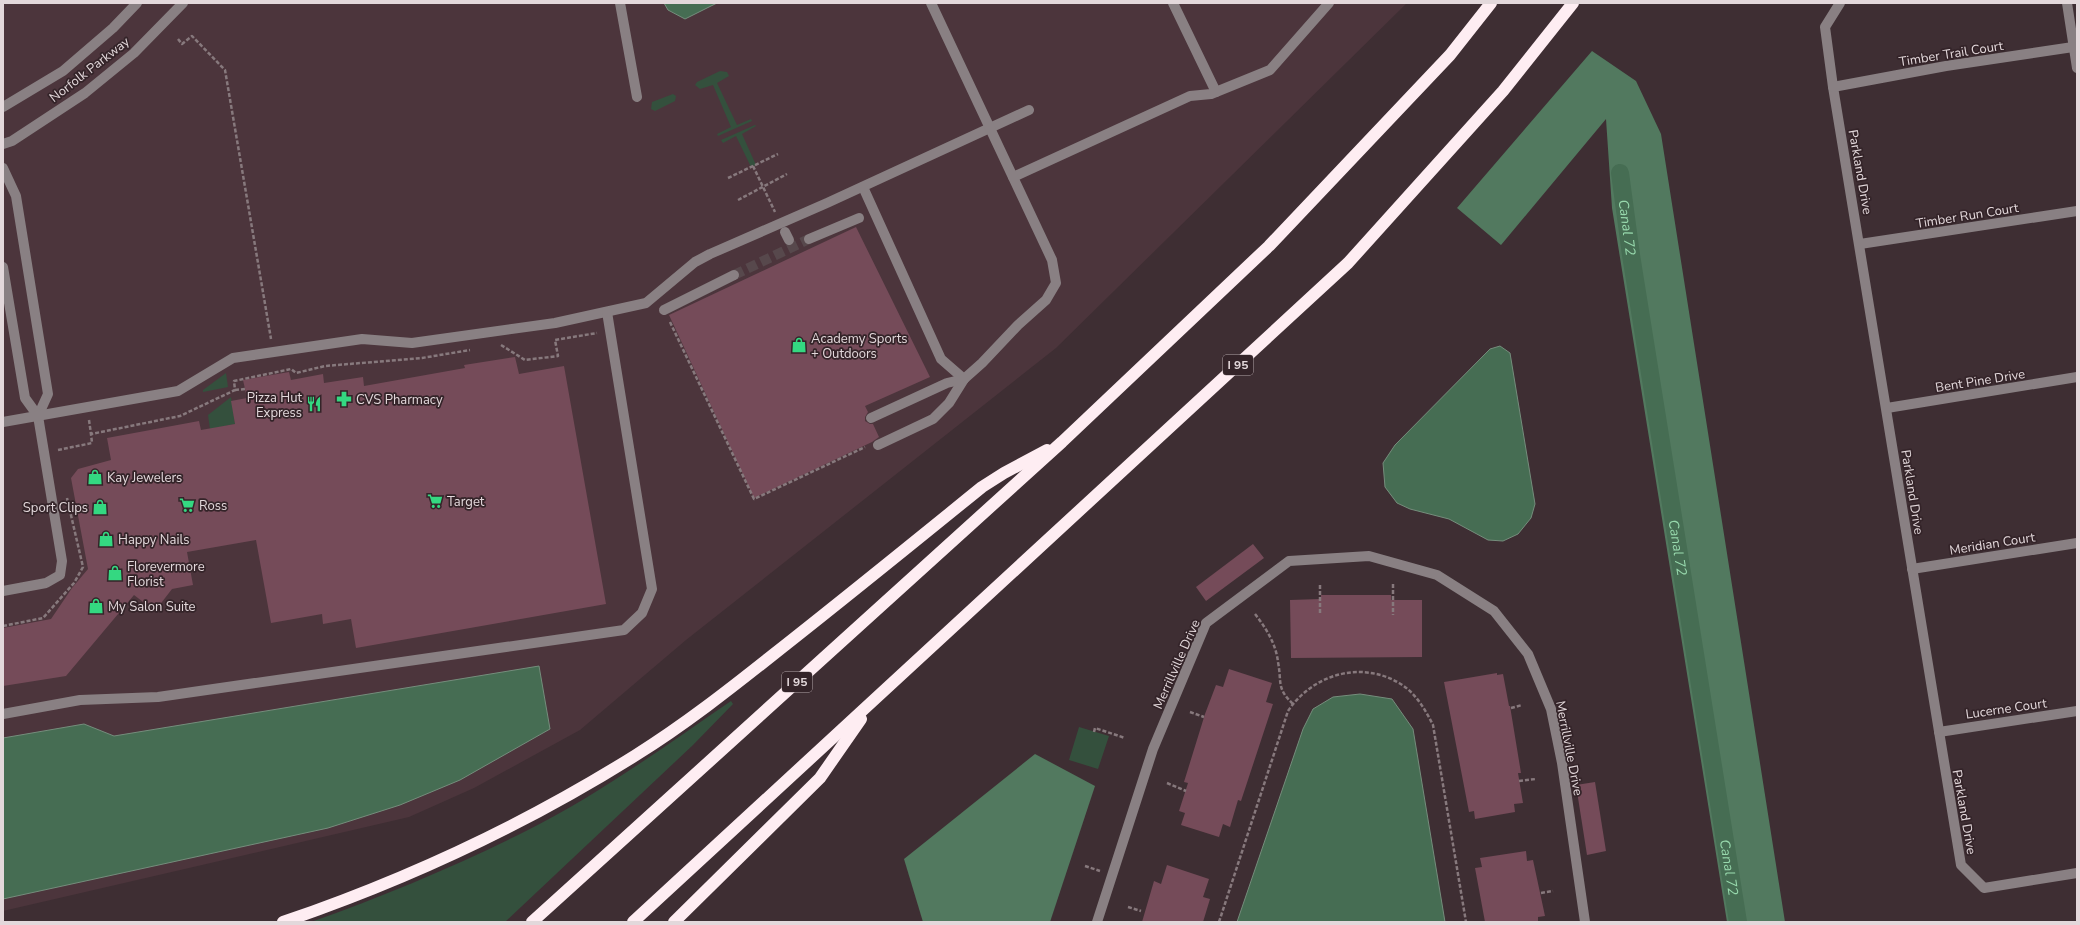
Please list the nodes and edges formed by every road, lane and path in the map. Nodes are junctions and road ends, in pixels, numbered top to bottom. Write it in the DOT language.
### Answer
graph roads {
  1 [pos="137,3"];
  2 [pos="183,3"];
  3 [pos="620,3"];
  4 [pos="931,3"];
  5 [pos="1173,3"];
  6 [pos="1329,3"];
  7 [pos="1491,3"];
  8 [pos="1574,3"];
  9 [pos="1840,3"];
  10 [pos="2067,3"];
  11 [pos="178,39"];
  12 [pos="2074,47"];
  13 [pos="2077,68"];
  14 [pos="1833,87"];
  15 [pos="1216,92"];
  16 [pos="637,97"];
  17 [pos="3,107"];
  18 [pos="1029,110"];
  19 [pos="989,127"];
  20 [pos="3,144"];
  21 [pos="778,154"];
  22 [pos="752,166"];
  23 [pos="3,168"];
  24 [pos="787,174"];
  25 [pos="1013,177"];
  26 [pos="728,178"];
  27 [pos="863,187"];
  28 [pos="763,188"];
  29 [pos="738,200"];
  30 [pos="2077,211"];
  31 [pos="859,218"];
  32 [pos="785,232"];
  33 [pos="809,239"];
  34 [pos="1860,244"];
  35 [pos="3,267"];
  36 [pos="734,275"];
  37 [pos="663,310"];
  38 [pos="607,312"];
  39 [pos="595,334"];
  40 [pos="494,346"];
  41 [pos="473,350"];
  42 [pos="273,352"];
  43 [pos="271,373"];
  44 [pos="2077,377"];
  45 [pos="964,379"];
  46 [pos="245,389"];
  47 [pos="235,390"];
  48 [pos="86,407"];
  49 [pos="1887,408"];
  50 [pos="38,416"];
  51 [pos="870,418"];
  52 [pos="3,422"];
  53 [pos="91,434"];
  54 [pos="1062,442"];
  55 [pos="878,445"];
  56 [pos="59,456"];
  57 [pos="66,495"];
  58 [pos="2077,543"];
  59 [pos="1912,569"];
  60 [pos="1393,584"];
  61 [pos="1320,585"];
  62 [pos="3,591"];
  63 [pos="1255,614"];
  64 [pos="1320,615"];
  65 [pos="1394,615"];
  66 [pos="3,626"];
  67 [pos="875,698"];
  68 [pos="1293,704"];
  69 [pos="1522,706"];
  70 [pos="1511,708"];
  71 [pos="2077,711"];
  72 [pos="1190,712"];
  73 [pos="3,714"];
  74 [pos="1204,717"];
  75 [pos="1094,732"];
  76 [pos="1939,732"];
  77 [pos="1125,738"];
  78 [pos="1536,779"];
  79 [pos="1519,782"];
  80 [pos="1167,783"];
  81 [pos="1186,791"];
  82 [pos="1085,866"];
  83 [pos="1100,871"];
  84 [pos="2077,873"];
  85 [pos="1553,891"];
  86 [pos="1541,893"];
  87 [pos="1128,907"];
  88 [pos="1141,911"];
  89 [pos="283,922"];
  90 [pos="532,922"];
  91 [pos="633,922"];
  92 [pos="674,922"];
  93 [pos="1097,922"];
  94 [pos="1218,922"];
  95 [pos="1466,922"];
  96 [pos="1585,922"];
  1 -- 17 [label="street, Norfolk Parkway"];
  2 -- 20 [label="street, Norfolk Parkway"];
  3 -- 16 [label="street"];
  4 -- 19 [label="street"];
  5 -- 15 [label="street"];
  6 -- 15 [label="street"];
  7 -- 54 [label="highway, I 95"];
  8 -- 67 [label="highway, I 95"];
  9 -- 14 [label="street, Parkland Drive"];
  10 -- 12 [label="street"];
  11 -- 42 [label="path"];
  12 -- 13 [label="street"];
  12 -- 14 [label="street, Timber Trail Court"];
  14 -- 34 [label="street, Parkland Drive"];
  15 -- 25 [label="street"];
  18 -- 19 [label="street"];
  19 -- 25 [label="street"];
  19 -- 27 [label="street"];
  21 -- 22 [label="path"];
  22 -- 26 [label="path"];
  22 -- 28 [label="path"];
  23 -- 50 [label="street"];
  24 -- 28 [label="path"];
  25 -- 45 [label="street"];
  27 -- 32 [label="street"];
  27 -- 45 [label="street"];
  28 -- 29 [label="path"];
  28 -- 32 [label="path"];
  30 -- 34 [label="street, Timber Run Court"];
  31 -- 33 [label="street"];
  32 -- 38 [label="street"];
  34 -- 49 [label="street, Parkland Drive"];
  35 -- 50 [label="street"];
  36 -- 37 [label="street"];
  37 -- 55 [label="path"];
  38 -- 42 [label="street"];
  38 -- 73 [label="street"];
  39 -- 40 [label="path"];
  41 -- 43 [label="path"];
  42 -- 43 [label="path"];
  42 -- 48 [label="street"];
  43 -- 47 [label="path"];
  44 -- 49 [label="street, Bent Pine Drive"];
  45 -- 51 [label="street"];
  45 -- 55 [label="street"];
  46 -- 47 [label="path"];
  47 -- 53 [label="path"];
  48 -- 50 [label="street"];
  48 -- 53 [label="path"];
  49 -- 59 [label="street, Parkland Drive"];
  50 -- 52 [label="street"];
  50 -- 62 [label="street"];
  53 -- 56 [label="path"];
  54 -- 89 [label="highway"];
  54 -- 90 [label="highway, I 95"];
  57 -- 66 [label="path"];
  58 -- 59 [label="street, Meridian Court"];
  59 -- 76 [label="street, Parkland Drive"];
  60 -- 65 [label="path"];
  61 -- 64 [label="path"];
  63 -- 68 [label="path"];
  67 -- 91 [label="highway, I 95"];
  67 -- 92 [label="highway"];
  68 -- 94 [label="path"];
  68 -- 95 [label="path"];
  69 -- 70 [label="path"];
  71 -- 76 [label="street, Lucerne Court"];
  72 -- 74 [label="path"];
  75 -- 77 [label="path"];
  76 -- 84 [label="street, Parkland Drive"];
  78 -- 79 [label="path"];
  80 -- 81 [label="path"];
  82 -- 83 [label="path"];
  85 -- 86 [label="path"];
  87 -- 88 [label="path"];
  93 -- 96 [label="street, Merrillville Drive"];
}
